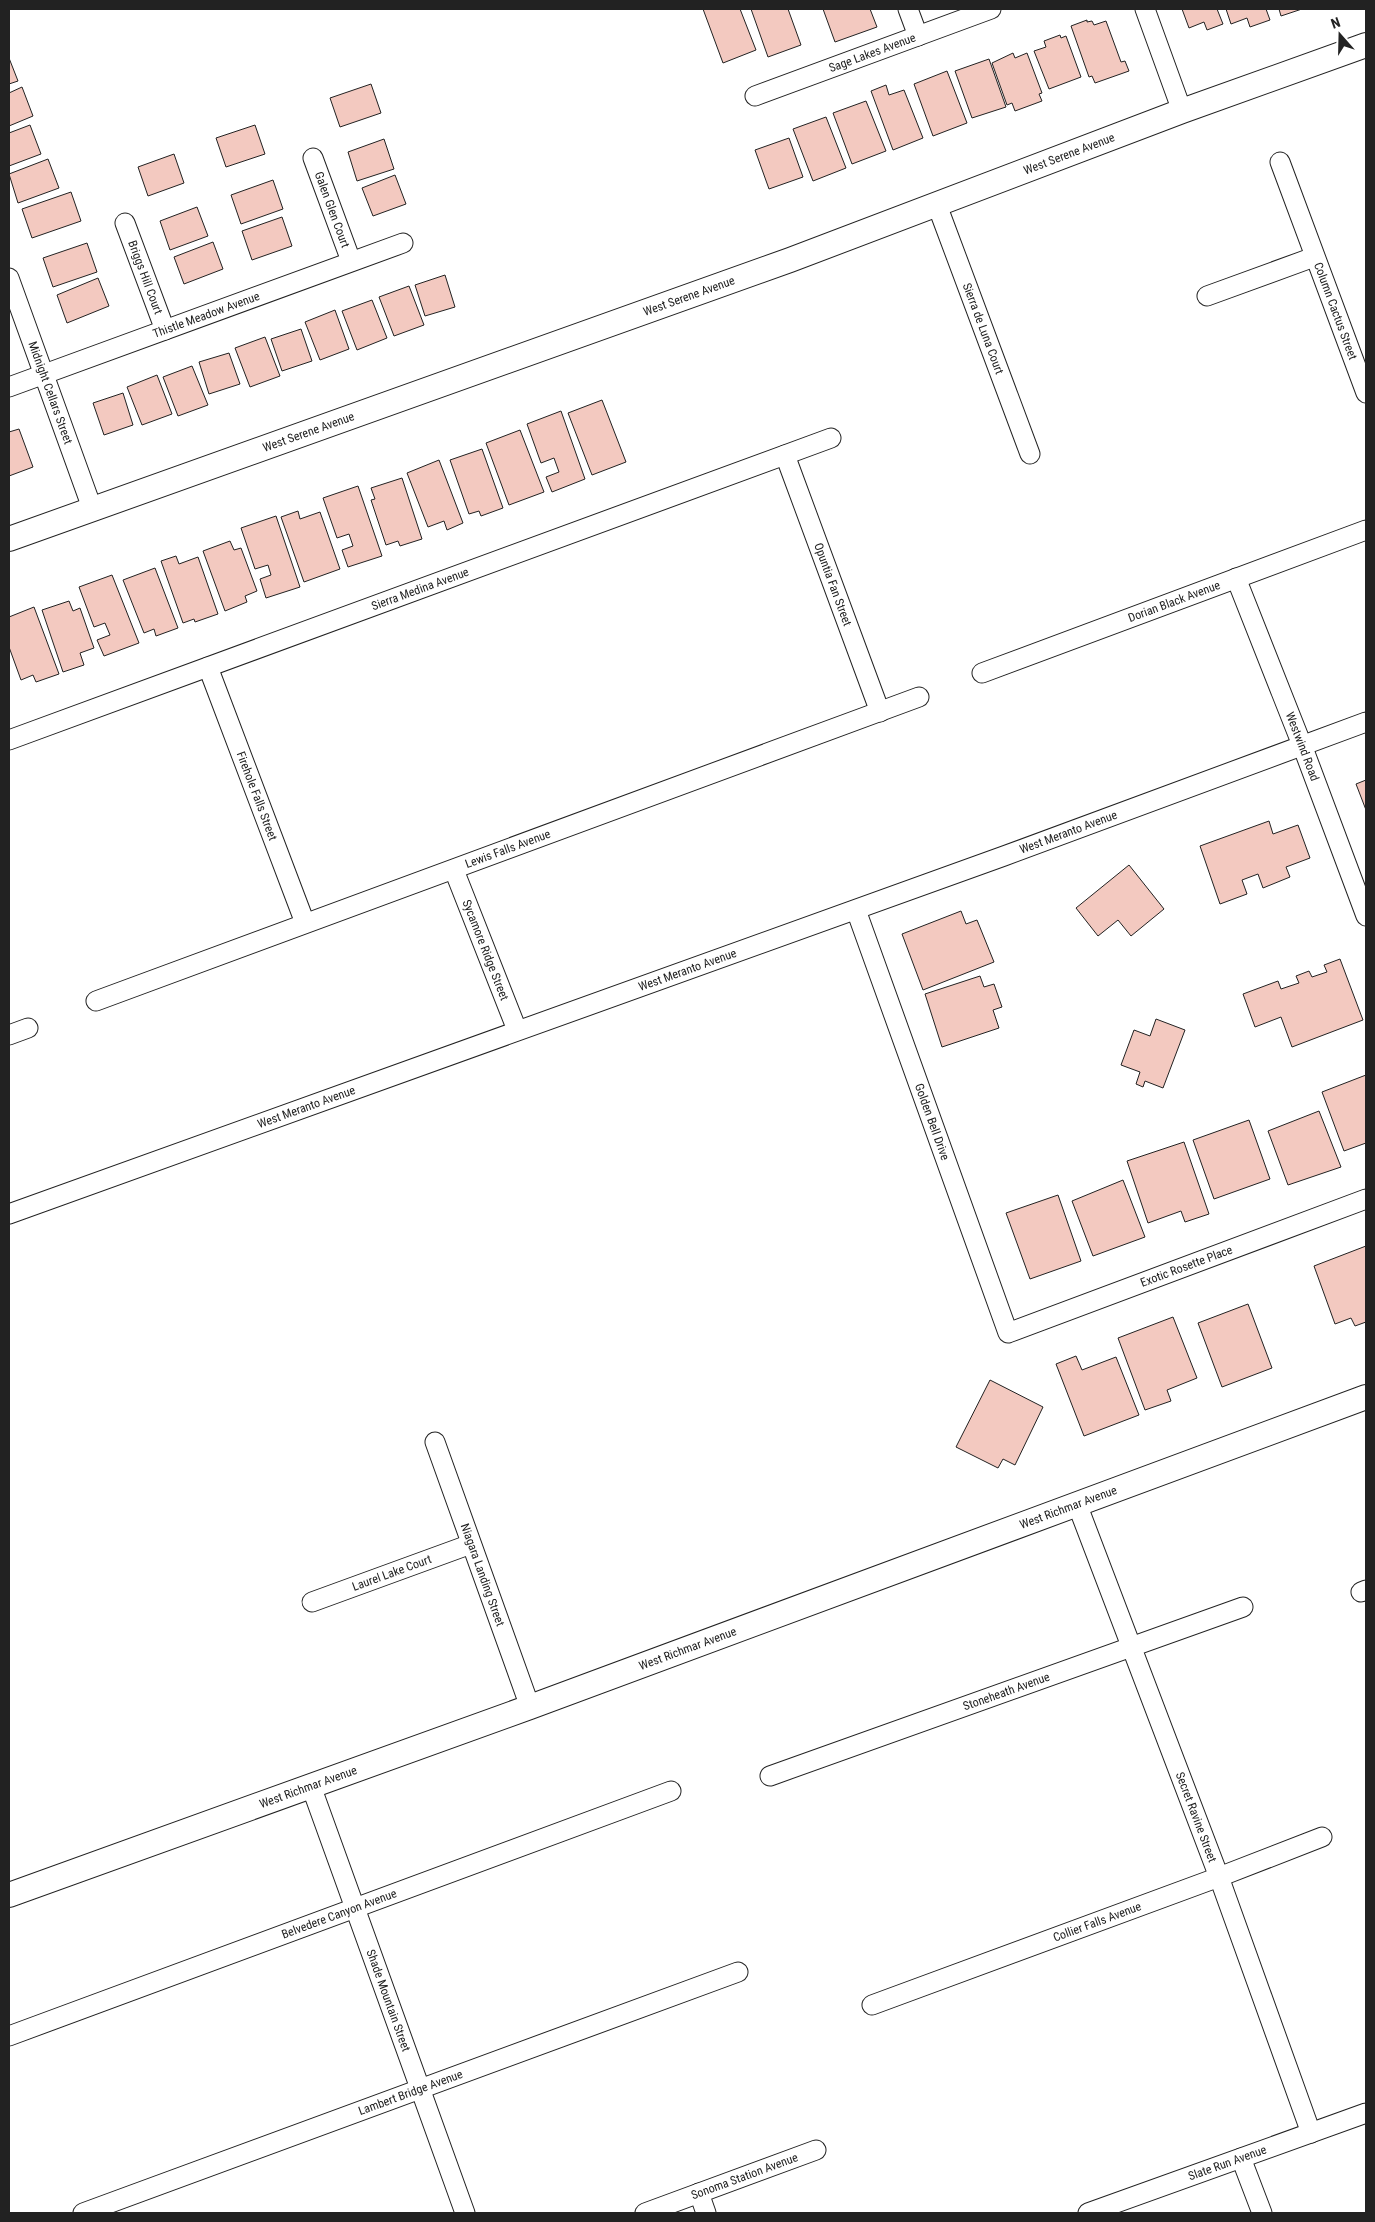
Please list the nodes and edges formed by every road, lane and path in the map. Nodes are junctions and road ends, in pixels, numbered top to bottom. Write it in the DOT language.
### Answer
graph roads {
  1 [pos="908,9"];
  2 [pos="991,9"];
  3 [pos="1145,9"];
  4 [pos="918,36"];
  5 [pos="1366,44"];
  6 [pos="755,96"];
  7 [pos="1182,111"];
  8 [pos="313,158"];
  9 [pos="1280,162"];
  10 [pos="937,204"];
  11 [pos="125,223"];
  12 [pos="403,243"];
  13 [pos="1314,257"];
  14 [pos="351,262"];
  15 [pos="9,278"];
  16 [pos="1207,296"];
  17 [pos="165,330"];
  18 [pos="44,374"];
  19 [pos="9,387"];
  20 [pos="1366,393"];
  21 [pos="831,438"];
  22 [pos="1030,454"];
  23 [pos="785,456"];
  24 [pos="92,508"];
  25 [pos="1366,530"];
  26 [pos="9,538"];
  27 [pos="1236,578"];
  28 [pos="208,667"];
  29 [pos="982,673"];
  30 [pos="919,696"];
  31 [pos="880,712"];
  32 [pos="1366,722"];
  33 [pos="9,740"];
  34 [pos="1302,745"];
  35 [pos="454,870"];
  36 [pos="856,910"];
  37 [pos="1366,916"];
  38 [pos="305,923"];
  39 [pos="96,1001"];
  40 [pos="28,1028"];
  41 [pos="517,1030"];
  42 [pos="9,1035"];
  43 [pos="1366,1199"];
  44 [pos="9,1214"];
  45 [pos="1008,1334"];
  46 [pos="1366,1397"];
  47 [pos="435,1442"];
  48 [pos="1078,1504"];
  49 [pos="471,1544"];
  50 [pos="312,1602"];
  51 [pos="1243,1607"];
  52 [pos="1132,1646"];
  53 [pos="530,1707"];
  54 [pos="770,1776"];
  55 [pos="311,1786"];
  56 [pos="671,1791"];
  57 [pos="1322,1837"];
  58 [pos="1219,1878"];
  59 [pos="9,1895"];
  60 [pos="355,1908"];
  61 [pos="738,1972"];
  62 [pos="872,2005"];
  63 [pos="9,2036"];
  64 [pos="421,2089"];
  65 [pos="1366,2113"];
  66 [pos="1311,2133"];
  67 [pos="816,2150"];
  68 [pos="1241,2158"];
  69 [pos="698,2194"];
  70 [pos="83,2213"];
  71 [pos="465,2213"];
  72 [pos="645,2213"];
  73 [pos="706,2213"];
  74 [pos="1088,2213"];
  75 [pos="1262,2213"];
  1 -- 4 [label="street"];
  2 -- 4 [label="street, Sage Lakes Avenue"];
  3 -- 7 [label="street"];
  4 -- 6 [label="street, Sage Lakes Avenue"];
  5 -- 7 [label="street, West Serene Avenue"];
  7 -- 10 [label="street, West Serene Avenue"];
  8 -- 14 [label="street, Galen Glen Court"];
  9 -- 13 [label="street, Column Cactus Street"];
  10 -- 22 [label="street, Sierra de Luna Court"];
  10 -- 24 [label="street, West Serene Avenue"];
  11 -- 17 [label="street, Briggs Hill Court"];
  12 -- 14 [label="street, Thistle Meadow Avenue"];
  13 -- 16 [label="street, Column Cactus Street"];
  13 -- 20 [label="street, Column Cactus Street"];
  14 -- 17 [label="street, Thistle Meadow Avenue"];
  15 -- 18 [label="street, Midnight Cellars Street"];
  17 -- 18 [label="street, Thistle Meadow Avenue"];
  18 -- 19 [label="street, Thistle Meadow Avenue"];
  18 -- 24 [label="street, Midnight Cellars Street"];
  21 -- 23 [label="street, Sierra Medina Avenue"];
  23 -- 28 [label="street, Sierra Medina Avenue"];
  23 -- 31 [label="street, Opuntia Fan Street"];
  24 -- 26 [label="street, West Serene Avenue"];
  25 -- 27 [label="street, Dorian Black Avenue"];
  27 -- 29 [label="street, Dorian Black Avenue"];
  27 -- 34 [label="street, Westwind Road"];
  28 -- 33 [label="street, Sierra Medina Avenue"];
  28 -- 38 [label="street, Firehole Falls Street"];
  30 -- 31 [label="street, Lewis Falls Avenue"];
  31 -- 35 [label="street, Lewis Falls Avenue"];
  32 -- 34 [label="street, West Meranto Avenue"];
  34 -- 36 [label="street, West Meranto Avenue"];
  34 -- 37 [label="street, Westwind Road"];
  35 -- 38 [label="street, Lewis Falls Avenue"];
  35 -- 41 [label="street, Sycamore Ridge Street"];
  36 -- 41 [label="street, West Meranto Avenue"];
  36 -- 45 [label="street, Golden Bell Drive"];
  38 -- 39 [label="street, Lewis Falls Avenue"];
  40 -- 42 [label="street"];
  41 -- 44 [label="street, West Meranto Avenue"];
  43 -- 45 [label="street, Exotic Rosette Place"];
  46 -- 48 [label="street, West Richmar Avenue"];
  47 -- 49 [label="street, Niagara Landing Street"];
  48 -- 52 [label="street, Secret Ravine Street"];
  48 -- 53 [label="street, West Richmar Avenue"];
  49 -- 50 [label="street, Laurel Lake Court"];
  49 -- 53 [label="street, Niagara Landing Street"];
  51 -- 52 [label="street, Stoneheath Avenue"];
  52 -- 54 [label="street, Stoneheath Avenue"];
  52 -- 58 [label="street, Secret Ravine Street"];
  53 -- 55 [label="street, West Richmar Avenue"];
  55 -- 59 [label="street, West Richmar Avenue"];
  55 -- 60 [label="street, Shade Mountain Street"];
  56 -- 60 [label="street, Belvedere Canyon Avenue"];
  57 -- 58 [label="street, Collier Falls Avenue"];
  58 -- 62 [label="street, Collier Falls Avenue"];
  58 -- 66 [label="street, Secret Ravine Street"];
  60 -- 63 [label="street, Belvedere Canyon Avenue"];
  60 -- 64 [label="street, Shade Mountain Street"];
  61 -- 64 [label="street, Lambert Bridge Avenue"];
  64 -- 70 [label="street, Lambert Bridge Avenue"];
  64 -- 71 [label="street, Shade Mountain Street"];
  65 -- 66 [label="street, Slate Run Avenue"];
  66 -- 68 [label="street, Slate Run Avenue"];
  67 -- 69 [label="street, Sonoma Station Avenue"];
  68 -- 74 [label="street, Slate Run Avenue"];
  68 -- 75 [label="street"];
  69 -- 72 [label="street, Sonoma Station Avenue"];
  69 -- 73 [label="street"];
}
